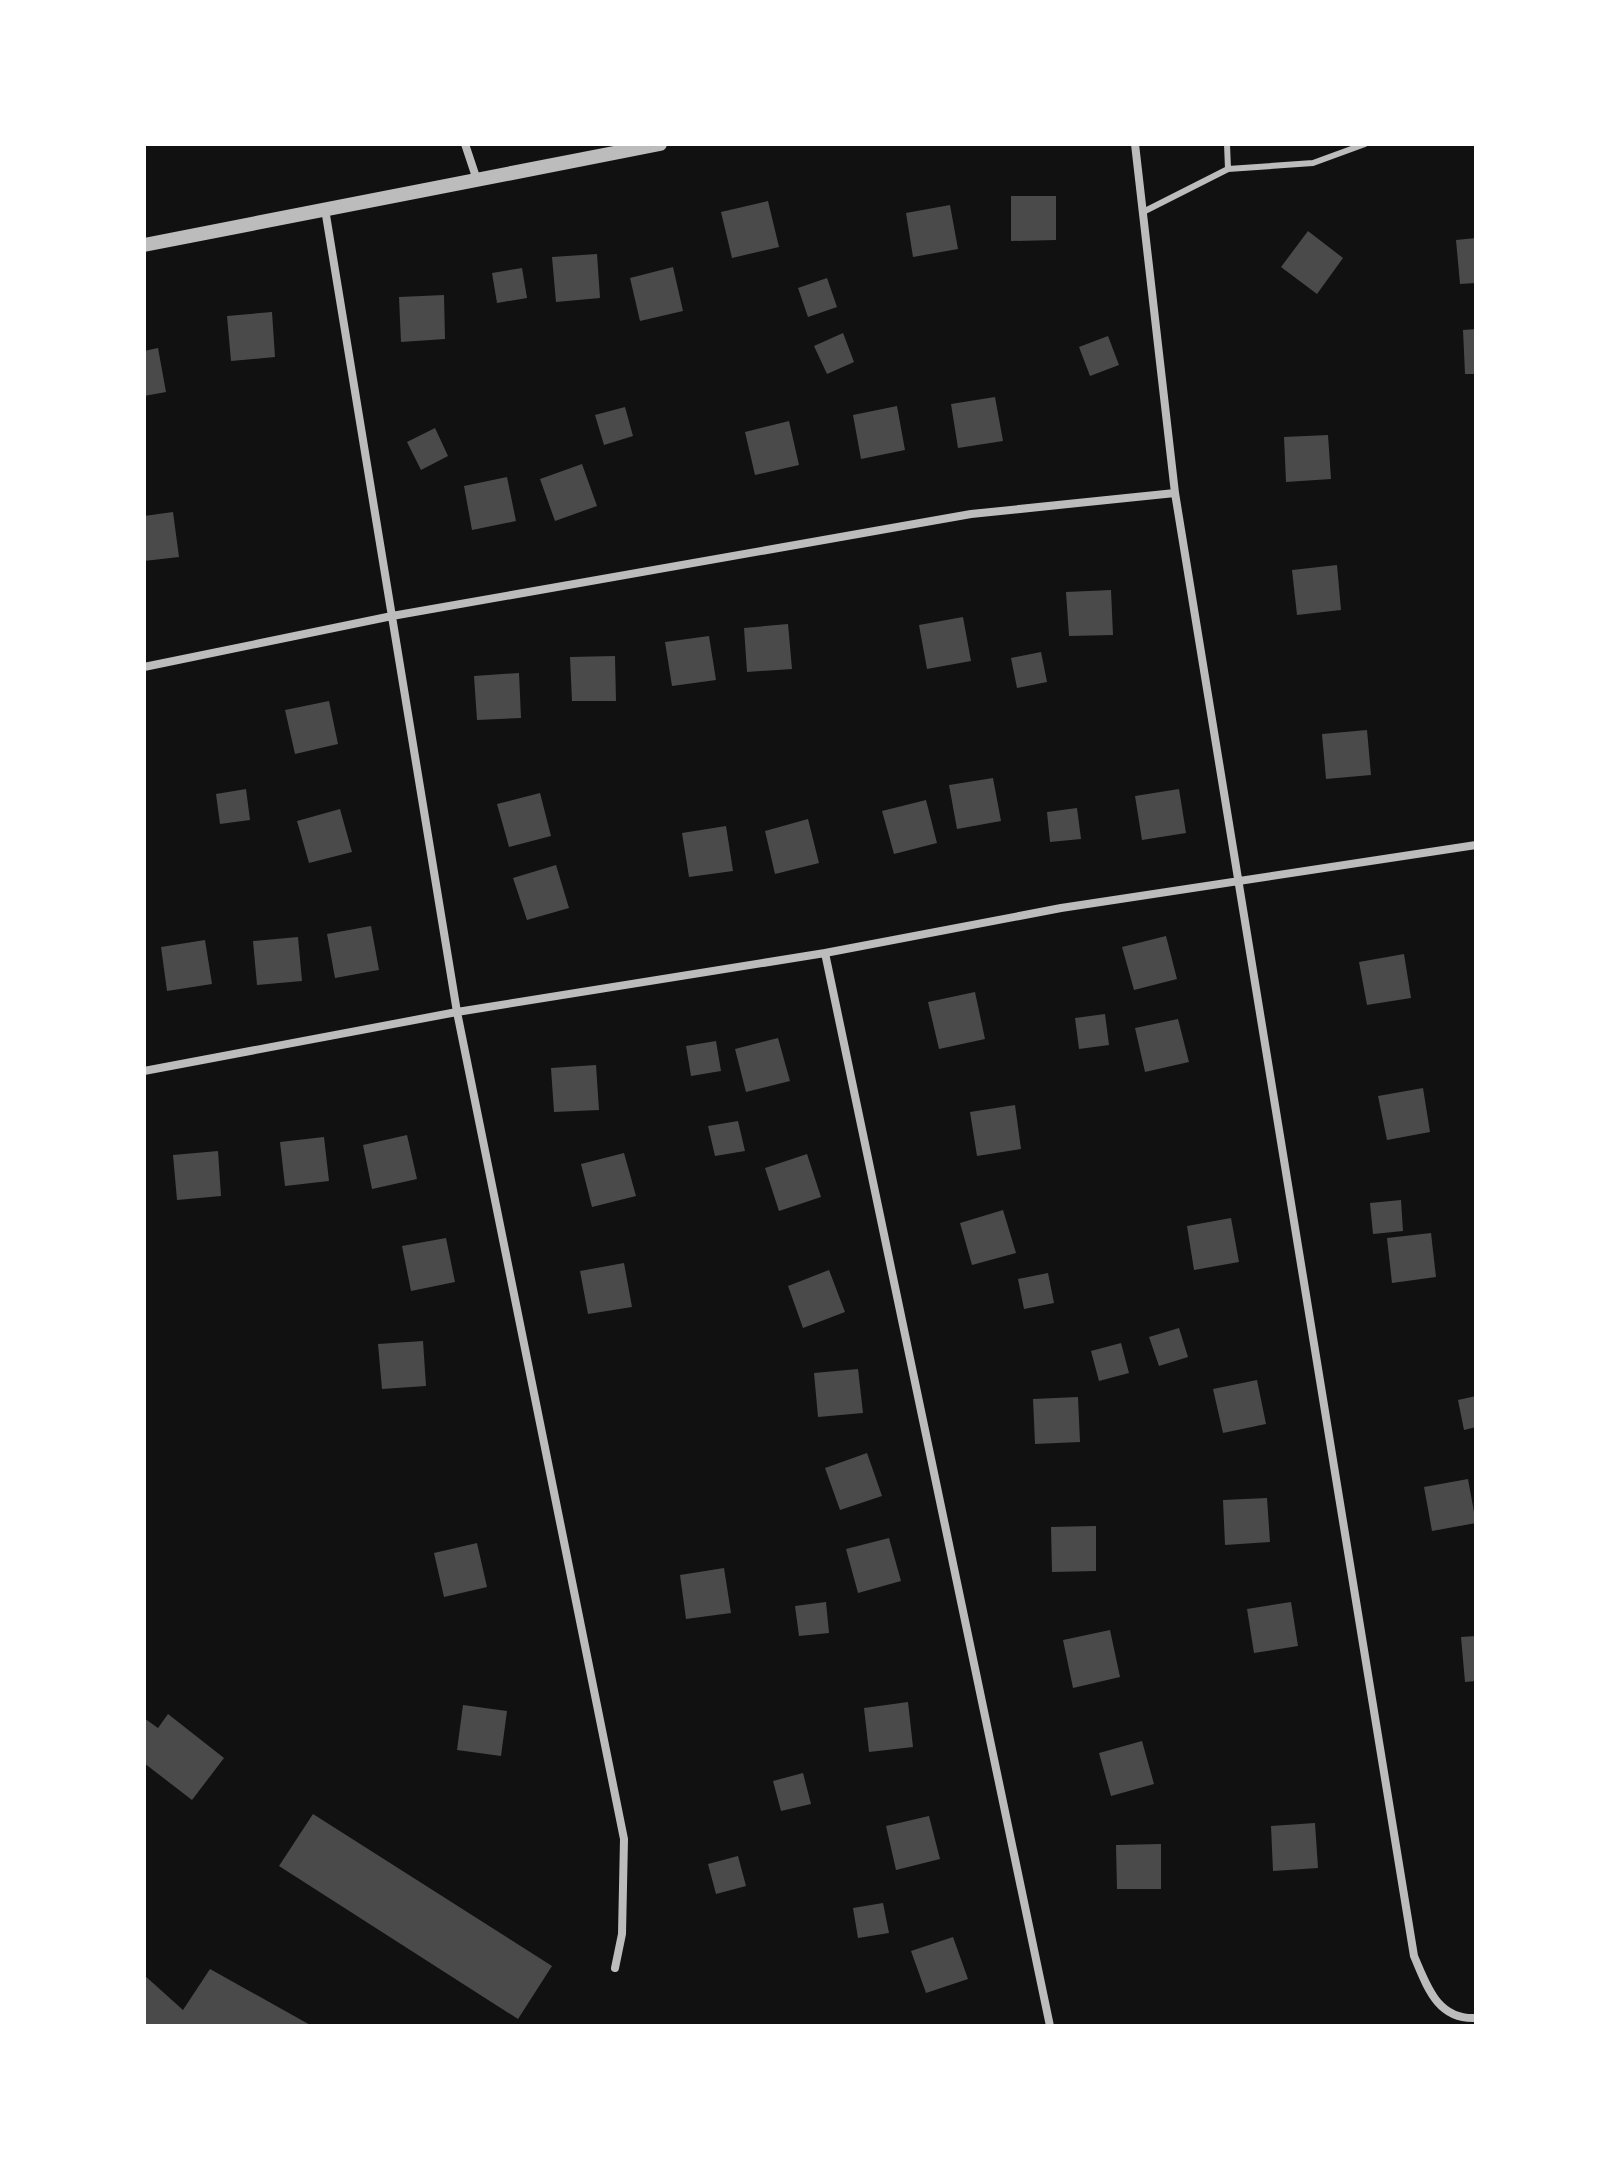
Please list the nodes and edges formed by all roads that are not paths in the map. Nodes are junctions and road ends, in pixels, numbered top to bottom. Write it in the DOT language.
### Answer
graph roads {
  1 [pos="465,144"];
  2 [pos="660,144"];
  3 [pos="1135,144"];
  4 [pos="1227,144"];
  5 [pos="1365,144"];
  6 [pos="1228,169"];
  7 [pos="477,180"];
  8 [pos="325,209"];
  9 [pos="1143,212"];
  10 [pos="144,245"];
  11 [pos="1175,493"];
  12 [pos="392,616"];
  13 [pos="144,667"];
  14 [pos="1476,845"];
  15 [pos="1240,884"];
  16 [pos="825,953"];
  17 [pos="457,1012"];
  18 [pos="144,1071"];
  19 [pos="615,1968"];
  20 [pos="1476,2018"];
  21 [pos="1050,2026"];
  1 -- 7 [label="street"];
  2 -- 7 [label="street"];
  3 -- 9 [label="street"];
  4 -- 6 [label="lane"];
  5 -- 6 [label="lane"];
  6 -- 9 [label="lane"];
  7 -- 8 [label="street"];
  8 -- 10 [label="street"];
  8 -- 12 [label="street"];
  9 -- 11 [label="street"];
  11 -- 12 [label="street"];
  11 -- 15 [label="street"];
  12 -- 13 [label="street"];
  12 -- 17 [label="street"];
  14 -- 15 [label="street"];
  15 -- 16 [label="street"];
  15 -- 20 [label="street"];
  16 -- 17 [label="street"];
  16 -- 21 [label="street"];
  17 -- 18 [label="street"];
  17 -- 19 [label="street"];
}
